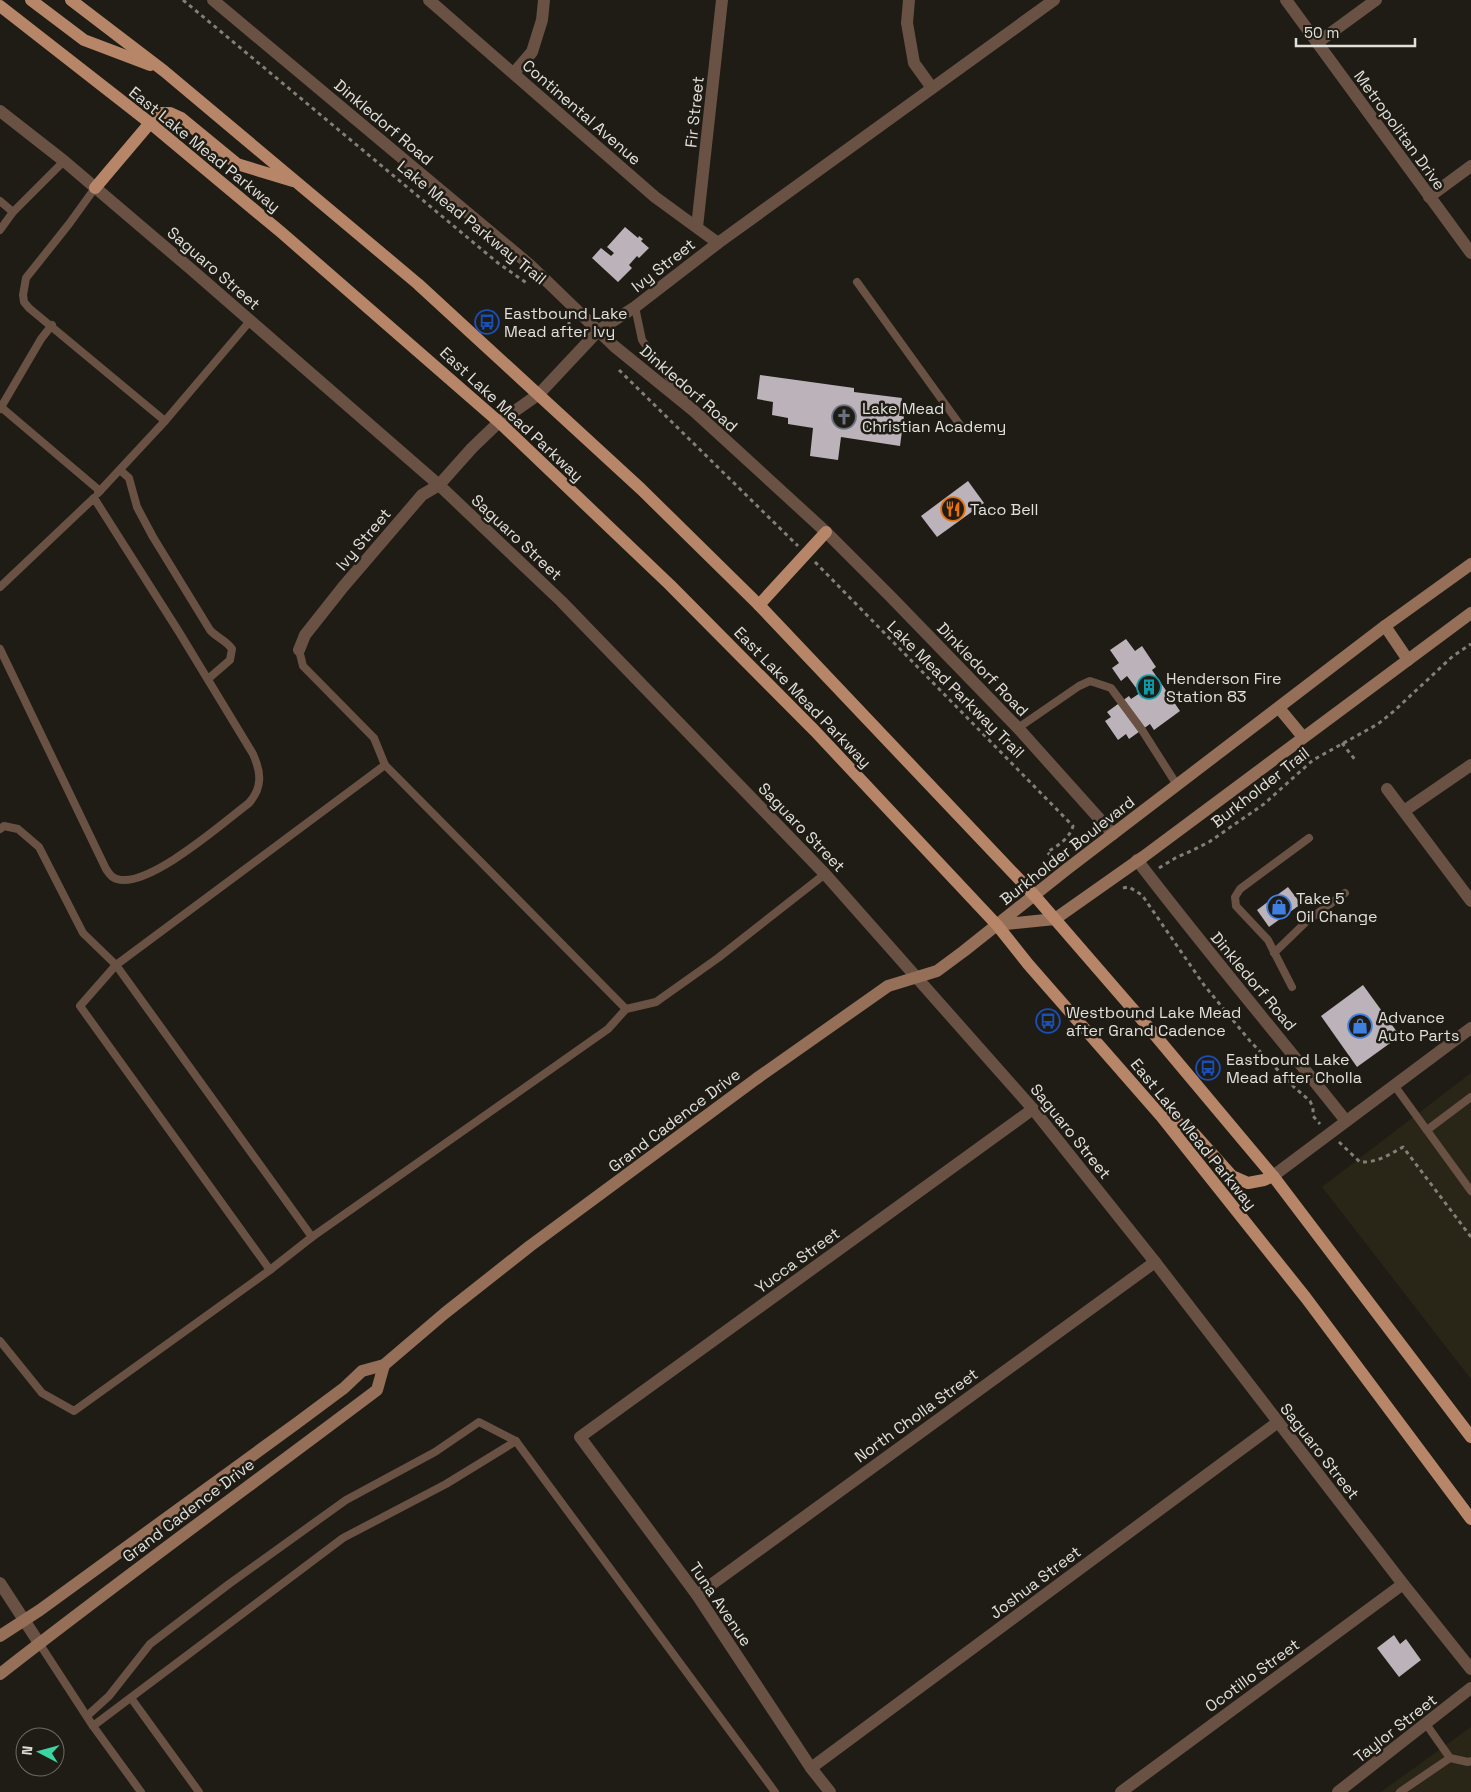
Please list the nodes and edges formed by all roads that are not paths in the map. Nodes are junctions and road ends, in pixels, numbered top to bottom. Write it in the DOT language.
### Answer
graph roads {
  1 [pos="31,0"];
  2 [pos="71,0"];
  3 [pos="213,0"];
  4 [pos="429,0"];
  5 [pos="544,0"];
  6 [pos="722,0"];
  7 [pos="909,0"];
  8 [pos="1054,0"];
  9 [pos="1286,0"];
  10 [pos="1376,0"];
  11 [pos="0,6"];
  12 [pos="1317,43"];
  13 [pos="164,70"];
  14 [pos="514,73"];
  15 [pos="932,88"];
  16 [pos="0,111"];
  17 [pos="150,123"];
  18 [pos="64,162"];
  19 [pos="1471,166"];
  20 [pos="299,183"];
  21 [pos="95,188"];
  22 [pos="1429,196"];
  23 [pos="0,201"];
  24 [pos="12,212"];
  25 [pos="697,227"];
  26 [pos="0,230"];
  27 [pos="718,243"];
  28 [pos="1471,254"];
  29 [pos="857,282"];
  30 [pos="635,307"];
  31 [pos="250,321"];
  32 [pos="52,325"];
  33 [pos="599,330"];
  34 [pos="539,394"];
  35 [pos="1,408"];
  36 [pos="694,411"];
  37 [pos="165,421"];
  38 [pos="500,422"];
  39 [pos="963,430"];
  40 [pos="120,470"];
  41 [pos="439,485"];
  42 [pos="100,490"];
  43 [pos="94,498"];
  44 [pos="826,532"];
  45 [pos="1471,564"];
  46 [pos="0,587"];
  47 [pos="759,604"];
  48 [pos="1471,613"];
  49 [pos="1385,626"];
  50 [pos="0,650"];
  51 [pos="299,650"];
  52 [pos="1408,660"];
  53 [pos="208,679"];
  54 [pos="1279,708"];
  55 [pos="1018,728"];
  56 [pos="1303,738"];
  57 [pos="385,765"];
  58 [pos="1471,765"];
  59 [pos="1177,785"];
  60 [pos="1387,789"];
  61 [pos="1404,811"];
  62 [pos="0,829"];
  63 [pos="1113,834"];
  64 [pos="1309,838"];
  65 [pos="1137,860"];
  66 [pos="825,874"];
  67 [pos="1345,893"];
  68 [pos="1034,895"];
  69 [pos="1471,901"];
  70 [pos="1055,919"];
  71 [pos="997,925"];
  72 [pos="1274,953"];
  73 [pos="116,965"];
  74 [pos="916,977"];
  75 [pos="1292,987"];
  76 [pos="626,1009"];
  77 [pos="1471,1028"];
  78 [pos="1394,1086"];
  79 [pos="1471,1097"];
  80 [pos="1033,1109"];
  81 [pos="1161,1116"];
  82 [pos="1346,1121"];
  83 [pos="1427,1130"];
  84 [pos="1273,1176"];
  85 [pos="1471,1191"];
  86 [pos="312,1237"];
  87 [pos="1155,1262"];
  88 [pos="270,1270"];
  89 [pos="0,1340"];
  90 [pos="384,1365"];
  91 [pos="1278,1422"];
  92 [pos="1471,1437"];
  93 [pos="580,1438"];
  94 [pos="516,1441"];
  95 [pos="1471,1519"];
  96 [pos="0,1583"];
  97 [pos="1403,1584"];
  98 [pos="697,1595"];
  99 [pos="24,1621"];
  100 [pos="0,1636"];
  101 [pos="39,1643"];
  102 [pos="1471,1669"];
  103 [pos="0,1674"];
  104 [pos="1471,1688"];
  105 [pos="131,1698"];
  106 [pos="87,1716"];
  107 [pos="1426,1724"];
  108 [pos="93,1726"];
  109 [pos="1450,1758"];
  110 [pos="1471,1761"];
  111 [pos="811,1768"];
  112 [pos="141,1792"];
  113 [pos="199,1792"];
  114 [pos="775,1792"];
  115 [pos="830,1792"];
  116 [pos="1121,1792"];
  117 [pos="1338,1792"];
  118 [pos="1400,1792"];
  1 -- 13 [label="main road"];
  2 -- 13 [label="main road, East Lake Mead Parkway"];
  3 -- 33 [label="street, Dinkledorf Road"];
  4 -- 14 [label="street, Continental Avenue"];
  5 -- 14 [label="street"];
  6 -- 25 [label="street, Fir Street"];
  7 -- 15 [label="street"];
  8 -- 15 [label="street, Ivy Street"];
  9 -- 12 [label="street, Metropolitan Drive"];
  10 -- 12 [label="street"];
  11 -- 17 [label="main road, East Lake Mead Parkway"];
  12 -- 22 [label="street, Metropolitan Drive"];
  13 -- 20 [label="main road, East Lake Mead Parkway"];
  14 -- 25 [label="street, Continental Avenue"];
  15 -- 27 [label="street, Ivy Street"];
  16 -- 18 [label="street, Saguaro Street"];
  17 -- 20 [label="main road"];
  17 -- 21 [label="main road"];
  17 -- 38 [label="main road, East Lake Mead Parkway"];
  18 -- 21 [label="street, Saguaro Street"];
  18 -- 24 [label="lane"];
  19 -- 22 [label="street"];
  20 -- 34 [label="main road, East Lake Mead Parkway"];
  21 -- 31 [label="street, Saguaro Street"];
  21 -- 32 [label="lane"];
  22 -- 28 [label="street, Metropolitan Drive"];
  23 -- 24 [label="lane"];
  24 -- 26 [label="lane"];
  25 -- 27 [label="street, Continental Avenue"];
  27 -- 30 [label="street, Ivy Street"];
  29 -- 39 [label="lane"];
  30 -- 33 [label="street, Ivy Street"];
  30 -- 36 [label="lane"];
  31 -- 37 [label="lane"];
  31 -- 41 [label="street, Saguaro Street"];
  32 -- 35 [label="lane"];
  32 -- 37 [label="lane"];
  33 -- 34 [label="street, Ivy Street"];
  33 -- 36 [label="street, Dinkledorf Road"];
  34 -- 38 [label="street, Ivy Street"];
  34 -- 47 [label="main road, East Lake Mead Parkway"];
  35 -- 42 [label="lane"];
  36 -- 44 [label="street, Dinkledorf Road"];
  37 -- 40 [label="lane"];
  38 -- 41 [label="street, Ivy Street"];
  38 -- 71 [label="main road, East Lake Mead Parkway"];
  40 -- 42 [label="lane"];
  40 -- 53 [label="lane"];
  41 -- 51 [label="street, Ivy Street"];
  41 -- 66 [label="street, Saguaro Street"];
  42 -- 43 [label="lane"];
  43 -- 46 [label="lane"];
  43 -- 53 [label="lane"];
  44 -- 47 [label="main road"];
  44 -- 55 [label="street, Dinkledorf Road"];
  45 -- 49 [label="main road, Burkholder Boulevard"];
  47 -- 68 [label="main road, East Lake Mead Parkway"];
  48 -- 52 [label="main road, Burkholder Boulevard"];
  49 -- 52 [label="main road"];
  49 -- 54 [label="main road, Burkholder Boulevard"];
  50 -- 53 [label="lane"];
  51 -- 57 [label="lane"];
  52 -- 56 [label="main road, Burkholder Boulevard"];
  54 -- 56 [label="main road"];
  54 -- 59 [label="main road, Burkholder Boulevard"];
  55 -- 59 [label="lane"];
  55 -- 63 [label="street, Dinkledorf Road"];
  56 -- 65 [label="main road, Burkholder Boulevard"];
  57 -- 73 [label="lane"];
  57 -- 76 [label="lane"];
  58 -- 61 [label="street"];
  59 -- 63 [label="main road, Burkholder Boulevard"];
  60 -- 61 [label="street"];
  61 -- 69 [label="street"];
  62 -- 73 [label="lane"];
  63 -- 68 [label="main road, Burkholder Boulevard"];
  64 -- 72 [label="lane"];
  65 -- 70 [label="main road, Burkholder Boulevard"];
  65 -- 82 [label="street, Dinkledorf Road"];
  66 -- 74 [label="street, Saguaro Street"];
  66 -- 76 [label="lane"];
  67 -- 72 [label="lane"];
  68 -- 70 [label="main road, East Lake Mead Parkway"];
  68 -- 71 [label="main road, Burkholder Boulevard"];
  70 -- 71 [label="main road, Burkholder Boulevard"];
  70 -- 84 [label="main road, East Lake Mead Parkway"];
  71 -- 74 [label="main road, Grand Cadence Drive"];
  71 -- 81 [label="main road, East Lake Mead Parkway"];
  72 -- 75 [label="lane"];
  73 -- 86 [label="lane"];
  73 -- 88 [label="lane"];
  74 -- 80 [label="street, Saguaro Street"];
  74 -- 90 [label="main road, Grand Cadence Drive"];
  76 -- 86 [label="lane"];
  77 -- 78 [label="street"];
  78 -- 82 [label="street"];
  78 -- 83 [label="lane"];
  79 -- 83 [label="lane"];
  80 -- 87 [label="street, Saguaro Street"];
  80 -- 93 [label="street, Yucca Street"];
  81 -- 84 [label="main road"];
  81 -- 95 [label="main road, East Lake Mead Parkway"];
  82 -- 84 [label="street"];
  83 -- 85 [label="lane"];
  84 -- 92 [label="main road, East Lake Mead Parkway"];
  86 -- 88 [label="lane"];
  87 -- 91 [label="street, Saguaro Street"];
  87 -- 98 [label="street, North Cholla Street"];
  88 -- 89 [label="lane"];
  90 -- 99 [label="main road, Grand Cadence Drive"];
  90 -- 101 [label="main road, Grand Cadence Drive"];
  91 -- 97 [label="street, Saguaro Street"];
  91 -- 111 [label="street, Joshua Street"];
  93 -- 98 [label="street, Tuna Avenue"];
  94 -- 105 [label="lane"];
  94 -- 106 [label="lane"];
  94 -- 114 [label="lane"];
  96 -- 99 [label="street"];
  97 -- 102 [label="street, Saguaro Street"];
  97 -- 116 [label="street, Ocotillo Street"];
  98 -- 111 [label="street, Tuna Avenue"];
  99 -- 100 [label="main road, Grand Cadence Drive"];
  99 -- 101 [label="street"];
  101 -- 103 [label="main road, Grand Cadence Drive"];
  101 -- 106 [label="lane"];
  104 -- 107 [label="street, Taylor Street"];
  105 -- 108 [label="lane"];
  105 -- 113 [label="lane"];
  106 -- 108 [label="lane"];
  107 -- 109 [label="lane"];
  107 -- 117 [label="street, Taylor Street"];
  108 -- 112 [label="lane"];
  109 -- 110 [label="lane"];
  109 -- 118 [label="lane"];
  111 -- 115 [label="street, Tuna Avenue"];
}
